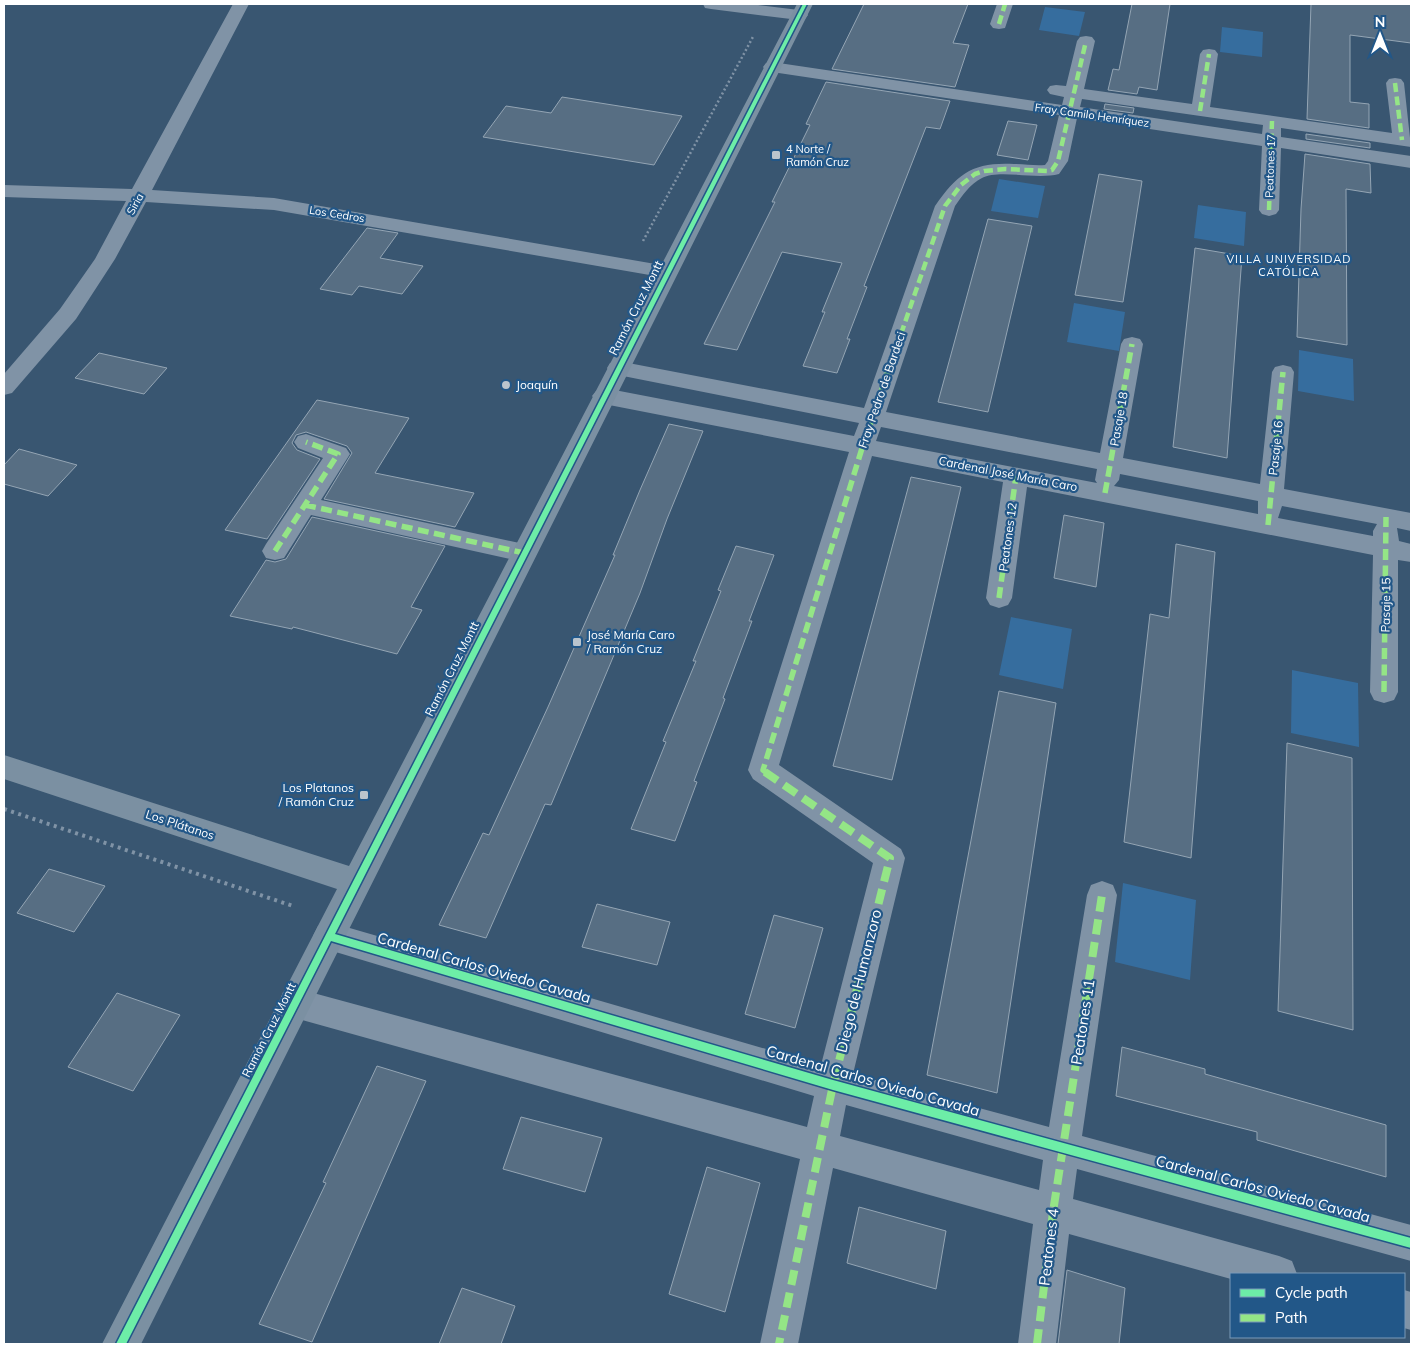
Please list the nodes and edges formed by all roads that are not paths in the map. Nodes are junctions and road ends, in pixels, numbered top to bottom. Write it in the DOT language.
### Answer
graph roads {
  1 [pos="240,4"];
  2 [pos="711,4"];
  3 [pos="1005,4"];
  4 [pos="802,9"];
  5 [pos="998,24"];
  6 [pos="1086,41"];
  7 [pos="1209,54"];
  8 [pos="783,57"];
  9 [pos="1395,82"];
  10 [pos="1036,87"];
  11 [pos="1074,93"];
  12 [pos="1070,111"];
  13 [pos="1200,111"];
  14 [pos="1272,121"];
  15 [pos="1271,141"];
  16 [pos="1406,141"];
  17 [pos="1411,162"];
  18 [pos="4,191"];
  19 [pos="139,196"];
  20 [pos="1269,210"];
  21 [pos="667,272"];
  22 [pos="1132,344"];
  23 [pos="618,368"];
  24 [pos="1283,372"];
  25 [pos="4,388"];
  26 [pos="604,396"];
  27 [pos="872,417"];
  28 [pos="306,442"];
  29 [pos="863,446"];
  30 [pos="1110,463"];
  31 [pos="1016,476"];
  32 [pos="1105,493"];
  33 [pos="1271,495"];
  34 [pos="305,505"];
  35 [pos="1399,520"];
  36 [pos="1268,525"];
  37 [pos="275,551"];
  38 [pos="1399,551"];
  39 [pos="524,553"];
  40 [pos="999,598"];
  41 [pos="1384,692"];
  42 [pos="4,767"];
  43 [pos="763,770"];
  44 [pos="357,882"];
  45 [pos="1102,895"];
  46 [pos="329,936"];
  47 [pos="295,1002"];
  48 [pos="833,1085"];
  49 [pos="820,1147"];
  50 [pos="1063,1149"];
  51 [pos="1053,1212"];
  52 [pos="1411,1243"];
  53 [pos="1275,1273"];
  54 [pos="122,1344"];
  55 [pos="779,1344"];
  56 [pos="1037,1344"];
  1 -- 19 [label="street, Siria"];
  2 -- 4 [label="street"];
  3 -- 5 [label="street"];
  4 -- 8 [label="street, Ramón Cruz Montt"];
  6 -- 11 [label="street, Fray Pedro de Bardeci"];
  7 -- 13 [label="street"];
  8 -- 12 [label="street, Fray Camilo Henríquez"];
  8 -- 21 [label="street, Ramón Cruz Montt"];
  9 -- 16 [label="street"];
  10 -- 11 [label="street, Fray Camilo Henríquez"];
  11 -- 12 [label="street, Fray Pedro de Bardeci"];
  11 -- 13 [label="street, Fray Camilo Henríquez"];
  12 -- 15 [label="street, Fray Camilo Henríquez"];
  12 -- 27 [label="street, Fray Pedro de Bardeci"];
  13 -- 14 [label="street, Fray Camilo Henríquez"];
  14 -- 15 [label="street, Peatones 17"];
  14 -- 16 [label="street, Fray Camilo Henríquez"];
  15 -- 17 [label="street, Fray Camilo Henríquez"];
  15 -- 20 [label="street, Peatones 17"];
  18 -- 19 [label="street, Los Cedros"];
  19 -- 21 [label="street, Los Cedros"];
  19 -- 25 [label="street, Siria"];
  21 -- 23 [label="street, Ramón Cruz Montt"];
  22 -- 30 [label="street, Pasaje 18"];
  23 -- 26 [label="street, Ramón Cruz Montt"];
  23 -- 27 [label="street"];
  24 -- 33 [label="street, Pasaje 16"];
  26 -- 29 [label="street, Cardenal José María Caro"];
  26 -- 39 [label="street, Ramón Cruz Montt"];
  27 -- 29 [label="street, Fray Pedro de Bardeci"];
  27 -- 30 [label="street"];
  28 -- 34 [label="street"];
  29 -- 31 [label="street, Cardenal José María Caro"];
  29 -- 43 [label="street, Fray Pedro de Bardeci"];
  30 -- 32 [label="street, Pasaje 18"];
  30 -- 33 [label="street"];
  31 -- 32 [label="street, Cardenal José María Caro"];
  31 -- 40 [label="street, Peatones 12"];
  32 -- 36 [label="street, Cardenal José María Caro"];
  33 -- 35 [label="street"];
  33 -- 36 [label="street, Pasaje 16"];
  34 -- 37 [label="street"];
  34 -- 39 [label="street"];
  35 -- 38 [label="street, Pasaje 15"];
  36 -- 38 [label="street, Cardenal José María Caro"];
  38 -- 41 [label="street, Pasaje 15"];
  39 -- 44 [label="street, Ramón Cruz Montt"];
  42 -- 44 [label="street, Los Plátanos"];
  43 -- 48 [label="street, Diego de Humanzoro"];
  44 -- 46 [label="street, Ramón Cruz Montt"];
  45 -- 50 [label="street, Peatones 11"];
  46 -- 47 [label="street, Ramón Cruz Montt"];
  46 -- 48 [label="street, Cardenal Carlos Oviedo Cavada"];
  47 -- 49 [label="street"];
  47 -- 54 [label="street, Ramón Cruz Montt"];
  48 -- 49 [label="street, Diego de Humanzoro"];
  48 -- 50 [label="street, Cardenal Carlos Oviedo Cavada"];
  49 -- 51 [label="street"];
  49 -- 55 [label="street, Diego de Humanzoro"];
  50 -- 51 [label="street, Peatones 4"];
  50 -- 52 [label="street, Cardenal Carlos Oviedo Cavada"];
  51 -- 53 [label="street"];
  51 -- 56 [label="street, Peatones 4"];
}
